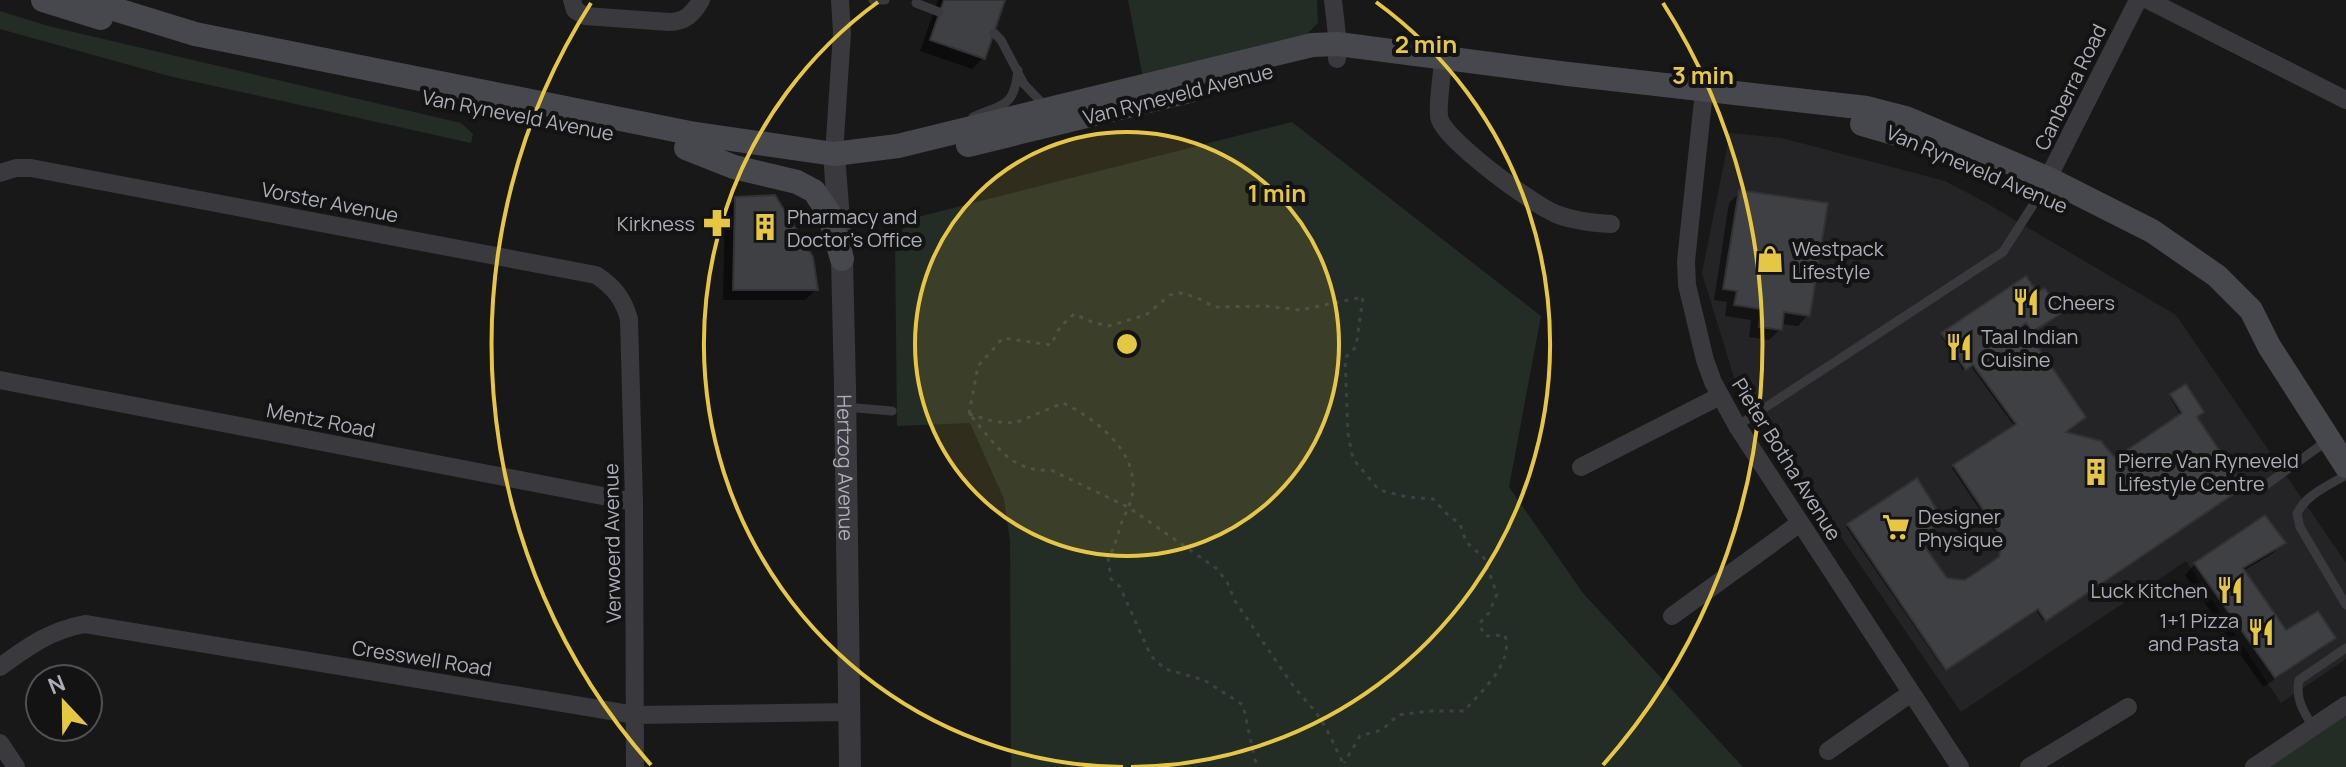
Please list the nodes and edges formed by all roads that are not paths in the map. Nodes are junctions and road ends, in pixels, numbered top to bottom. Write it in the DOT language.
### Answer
graph roads {
  1 [pos="43,0"];
  2 [pos="85,0"];
  3 [pos="572,0"];
  4 [pos="701,0"];
  5 [pos="840,0"];
  6 [pos="873,0"];
  7 [pos="885,0"];
  8 [pos="1333,0"];
  9 [pos="2138,0"];
  10 [pos="2148,0"];
  11 [pos="916,3"];
  12 [pos="939,12"];
  13 [pos="994,33"];
  14 [pos="1338,51"];
  15 [pos="1443,64"];
  16 [pos="1018,70"];
  17 [pos="1703,98"];
  18 [pos="2346,100"];
  19 [pos="1047,109"];
  20 [pos="939,136"];
  21 [pos="686,148"];
  22 [pos="835,160"];
  23 [pos="0,173"];
  24 [pos="2045,186"];
  25 [pos="1611,224"];
  26 [pos="842,259"];
  27 [pos="629,319"];
  28 [pos="0,380"];
  29 [pos="1720,396"];
  30 [pos="845,407"];
  31 [pos="892,411"];
  32 [pos="1737,426"];
  33 [pos="2328,440"];
  34 [pos="2346,466"];
  35 [pos="1581,467"];
  36 [pos="2346,475"];
  37 [pos="2266,485"];
  38 [pos="634,502"];
  39 [pos="1800,523"];
  40 [pos="2346,605"];
  41 [pos="1672,616"];
  42 [pos="2346,648"];
  43 [pos="0,667"];
  44 [pos="1911,693"];
  45 [pos="2346,705"];
  46 [pos="2128,707"];
  47 [pos="850,712"];
  48 [pos="635,715"];
  49 [pos="2314,727"];
  50 [pos="0,743"];
  51 [pos="1828,751"];
  52 [pos="16,767"];
  53 [pos="635,767"];
  54 [pos="850,767"];
  55 [pos="1960,767"];
  56 [pos="2029,767"];
  57 [pos="2254,767"];
  1 -- 21 [label="main road, Van Ryneveld Avenue"];
  2 -- 22 [label="main road, Van Ryneveld Avenue"];
  3 -- 4 [label="street"];
  5 -- 22 [label="street"];
  6 -- 7 [label="lane"];
  8 -- 14 [label="street"];
  9 -- 24 [label="street, Canberra Road"];
  10 -- 18 [label="street"];
  11 -- 12 [label="lane"];
  13 -- 16 [label="lane"];
  14 -- 15 [label="main road, Van Ryneveld Avenue"];
  14 -- 19 [label="main road, Van Ryneveld Avenue"];
  14 -- 22 [label="main road, Van Ryneveld Avenue"];
  15 -- 17 [label="main road, Van Ryneveld Avenue"];
  15 -- 25 [label="street"];
  16 -- 19 [label="lane"];
  16 -- 20 [label="lane"];
  17 -- 24 [label="main road, Van Ryneveld Avenue"];
  17 -- 29 [label="street, Pieter Botha Avenue"];
  19 -- 20 [label="main road, Van Ryneveld Avenue"];
  20 -- 22 [label="main road, Van Ryneveld Avenue"];
  21 -- 22 [label="main road, Van Ryneveld Avenue"];
  21 -- 26 [label="main road"];
  22 -- 26 [label="street, Hertzog Avenue"];
  23 -- 27 [label="street, Vorster Avenue"];
  24 -- 32 [label="lane"];
  24 -- 33 [label="main road, Van Ryneveld Avenue"];
  26 -- 30 [label="street, Hertzog Avenue"];
  27 -- 38 [label="street, Verwoerd Avenue"];
  28 -- 38 [label="street, Mentz Road"];
  29 -- 32 [label="street, Pieter Botha Avenue"];
  29 -- 35 [label="street"];
  30 -- 31 [label="lane"];
  30 -- 47 [label="street, Hertzog Avenue"];
  32 -- 39 [label="street, Pieter Botha Avenue"];
  33 -- 34 [label="main road, Van Ryneveld Avenue"];
  33 -- 37 [label="lane"];
  36 -- 40 [label="lane"];
  38 -- 48 [label="street, Verwoerd Avenue"];
  39 -- 41 [label="street"];
  39 -- 44 [label="street, Pieter Botha Avenue"];
  42 -- 49 [label="lane"];
  43 -- 48 [label="street, Cresswell Road"];
  44 -- 51 [label="street"];
  44 -- 55 [label="street, Pieter Botha Avenue"];
  45 -- 49 [label="street"];
  46 -- 56 [label="street"];
  47 -- 48 [label="street, Cresswell Road"];
  47 -- 54 [label="street, Hertzog Avenue"];
  48 -- 53 [label="street, Verwoerd Avenue"];
  49 -- 57 [label="street"];
  50 -- 52 [label="street"];
}
